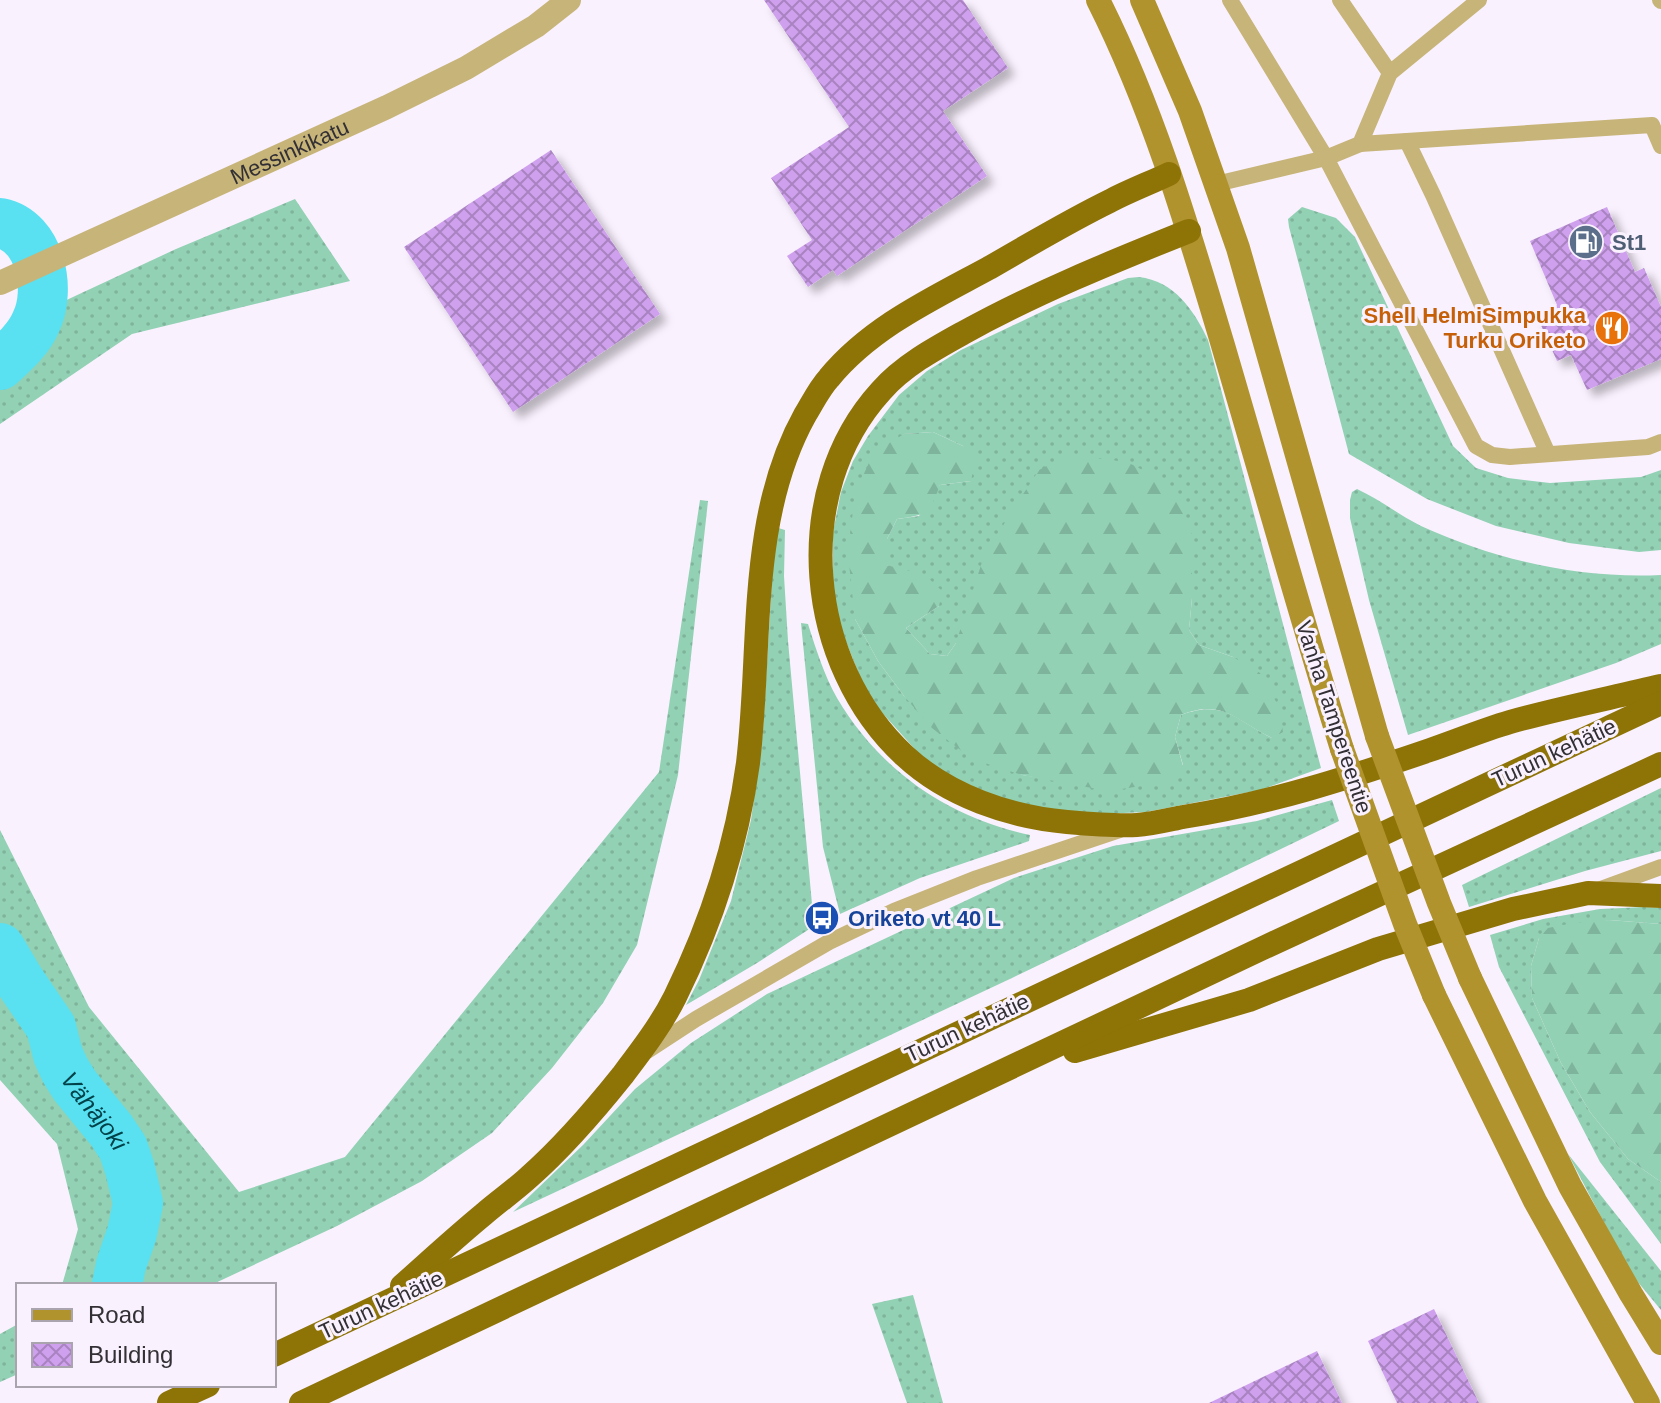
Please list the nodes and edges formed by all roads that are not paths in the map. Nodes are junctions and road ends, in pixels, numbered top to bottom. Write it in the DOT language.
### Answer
graph roads {
  1 [pos="569,0"];
  2 [pos="1098,0"];
  3 [pos="1142,0"];
  4 [pos="1230,0"];
  5 [pos="1340,0"];
  6 [pos="1479,0"];
  7 [pos="1390,73"];
  8 [pos="1656,123"];
  9 [pos="1407,141"];
  10 [pos="1360,144"];
  11 [pos="1661,146"];
  12 [pos="1326,158"];
  13 [pos="1169,174"];
  14 [pos="1216,184"];
  15 [pos="1189,231"];
  16 [pos="0,283"];
  17 [pos="1661,442"];
  18 [pos="1548,454"];
  19 [pos="1661,686"];
  20 [pos="1661,703"];
  21 [pos="1661,764"];
  22 [pos="1137,825"];
  23 [pos="1661,867"];
  24 [pos="1588,893"];
  25 [pos="1661,896"];
  26 [pos="636,1058"];
  27 [pos="1003,1072"];
  28 [pos="380,1305"];
  29 [pos="1661,1343"];
  30 [pos="276,1354"];
  31 [pos="204,1387"];
  32 [pos="169,1403"];
  33 [pos="301,1403"];
  34 [pos="1648,1403"];
  1 -- 16 [label="street, Messinkikatu"];
  2 -- 13 [label="main road, Vanha Tampereentie"];
  3 -- 14 [label="main road, Vanha Tampereentie"];
  4 -- 12 [label="lane"];
  5 -- 7 [label="lane"];
  6 -- 7 [label="lane"];
  7 -- 10 [label="lane"];
  8 -- 9 [label="lane"];
  8 -- 11 [label="lane"];
  9 -- 10 [label="lane"];
  9 -- 18 [label="lane"];
  10 -- 12 [label="lane"];
  12 -- 14 [label="lane"];
  12 -- 18 [label="lane"];
  13 -- 14 [label="main road"];
  13 -- 15 [label="main road, Vanha Tampereentie"];
  13 -- 26 [label="highway"];
  14 -- 15 [label="main road"];
  14 -- 29 [label="main road, Vanha Tampereentie, bridge"];
  15 -- 22 [label="highway"];
  15 -- 34 [label="main road, Vanha Tampereentie, bridge"];
  17 -- 18 [label="lane"];
  19 -- 22 [label="highway"];
  20 -- 28 [label="highway, Turun kehätie"];
  21 -- 27 [label="highway"];
  22 -- 26 [label="lane"];
  23 -- 24 [label="lane"];
  24 -- 25 [label="highway"];
  24 -- 27 [label="highway"];
  26 -- 28 [label="highway"];
  27 -- 33 [label="highway"];
  28 -- 30 [label="highway, Turun kehätie"];
  31 -- 32 [label="highway"];
}
